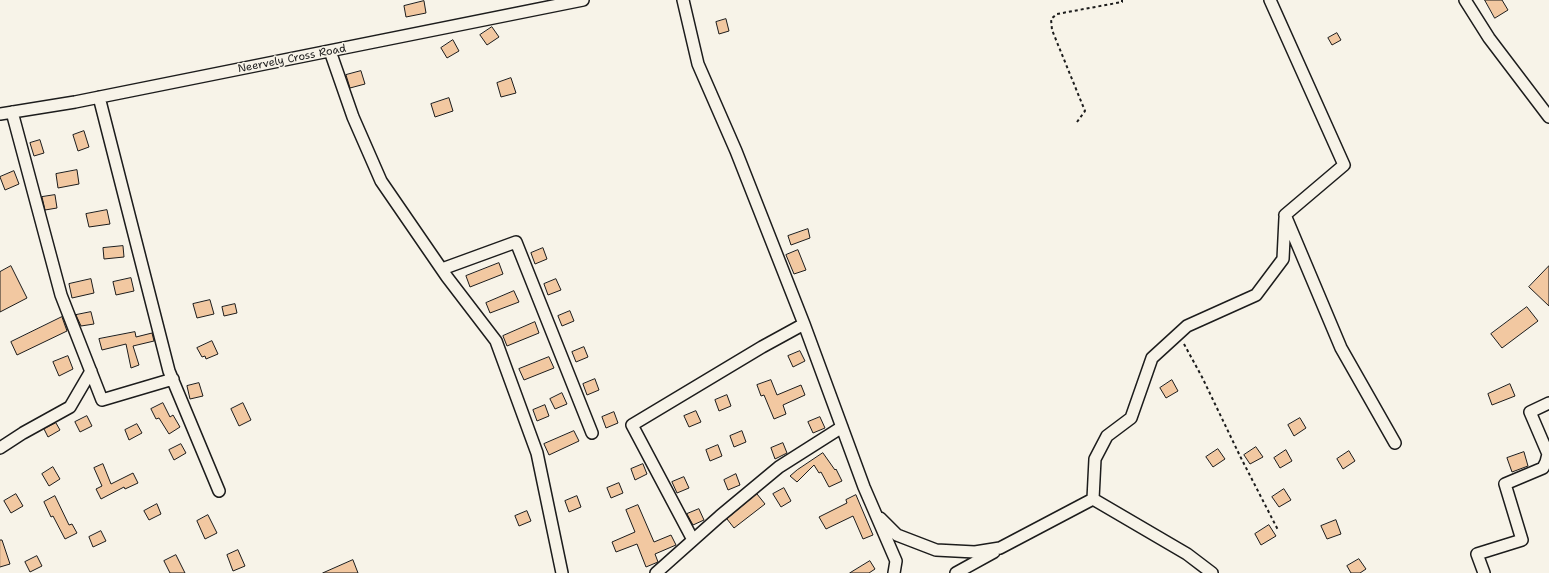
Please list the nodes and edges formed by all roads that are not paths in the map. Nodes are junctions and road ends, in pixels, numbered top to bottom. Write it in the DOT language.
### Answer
graph roads {
  1 [pos="583,0"];
  2 [pos="683,0"];
  3 [pos="1270,0"];
  4 [pos="1465,0"];
  5 [pos="330,51"];
  6 [pos="98,97"];
  7 [pos="12,112"];
  8 [pos="0,114"];
  9 [pos="1549,117"];
  10 [pos="1285,215"];
  11 [pos="442,269"];
  12 [pos="804,324"];
  13 [pos="91,371"];
  14 [pos="173,379"];
  15 [pos="1549,403"];
  16 [pos="842,427"];
  17 [pos="592,433"];
  18 [pos="1395,443"];
  19 [pos="0,448"];
  20 [pos="219,491"];
  21 [pos="1093,499"];
  22 [pos="876,515"];
  23 [pos="693,540"];
  24 [pos="1000,548"];
  25 [pos="562,573"];
  26 [pos="656,573"];
  27 [pos="894,573"];
  28 [pos="956,573"];
  29 [pos="1212,573"];
  30 [pos="1484,573"];
  1 -- 5 [label="street, Neervely Cross Road"];
  2 -- 12 [label="street"];
  3 -- 10 [label="street"];
  4 -- 9 [label="street"];
  5 -- 6 [label="street, Neervely Cross Road"];
  5 -- 11 [label="street"];
  6 -- 7 [label="street, Neervely Cross Road"];
  6 -- 14 [label="street"];
  7 -- 8 [label="street, Neervely Cross Road"];
  7 -- 13 [label="street"];
  10 -- 18 [label="street"];
  10 -- 21 [label="street"];
  11 -- 17 [label="street"];
  11 -- 25 [label="street"];
  12 -- 16 [label="street"];
  12 -- 23 [label="street"];
  13 -- 14 [label="street"];
  13 -- 19 [label="street"];
  14 -- 20 [label="street"];
  15 -- 30 [label="street"];
  16 -- 22 [label="street"];
  16 -- 23 [label="street"];
  21 -- 24 [label="street"];
  21 -- 29 [label="street"];
  22 -- 24 [label="street"];
  22 -- 27 [label="street"];
  23 -- 26 [label="street"];
  24 -- 28 [label="street"];
}
